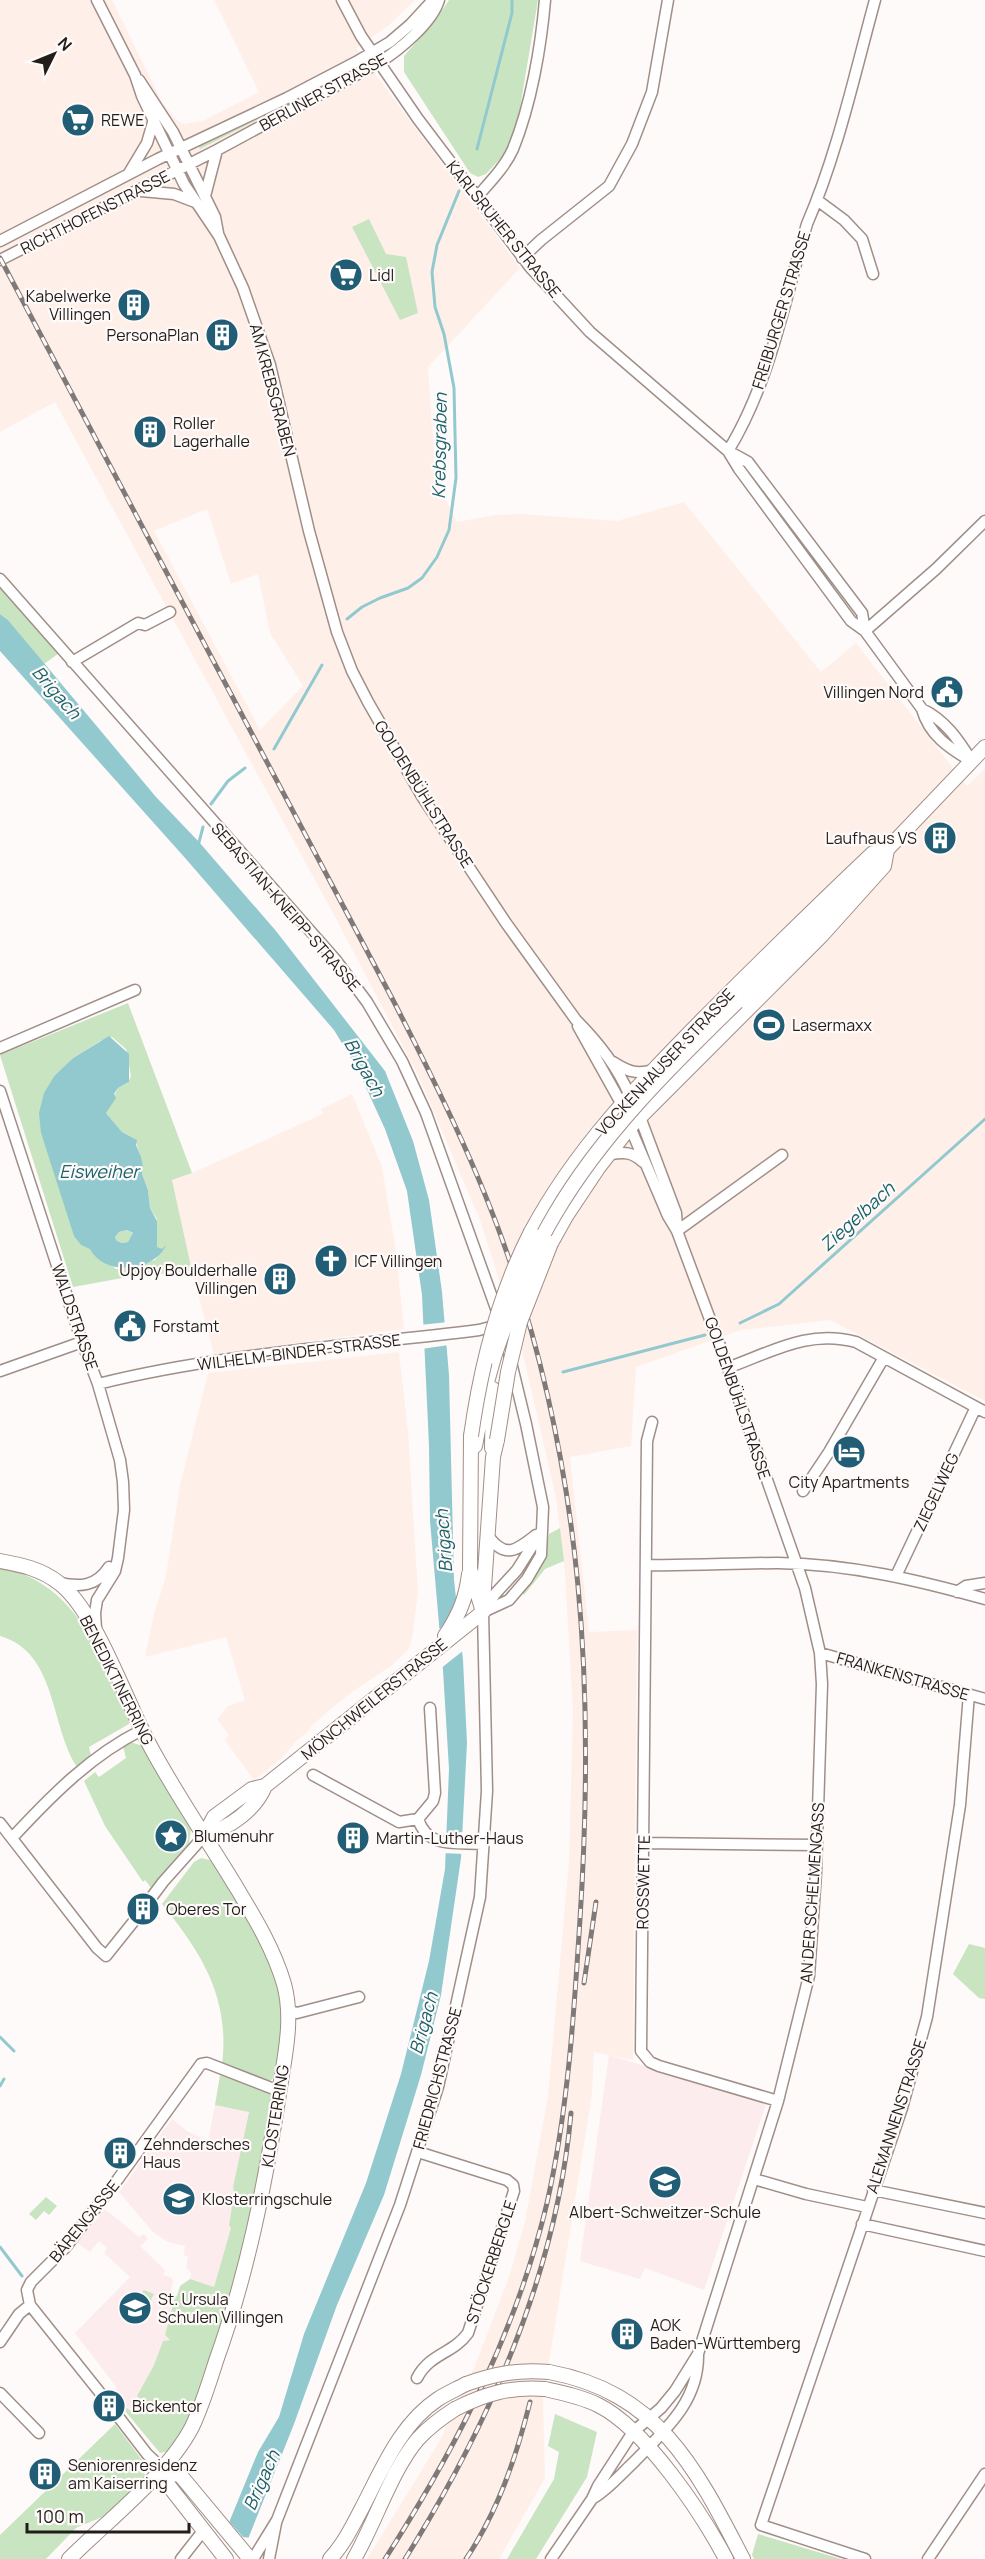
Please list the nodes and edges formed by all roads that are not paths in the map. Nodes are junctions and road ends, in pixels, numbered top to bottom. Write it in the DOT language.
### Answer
graph roads {
  1 [pos="97,0"];
  2 [pos="342,0"];
  3 [pos="433,0"];
  4 [pos="439,0"];
  5 [pos="545,0"];
  6 [pos="668,0"];
  7 [pos="875,0"];
  8 [pos="372,53"];
  9 [pos="380,62"];
  10 [pos="135,75"];
  11 [pos="154,119"];
  12 [pos="217,150"];
  13 [pos="176,151"];
  14 [pos="189,164"];
  15 [pos="178,170"];
  16 [pos="129,174"];
  17 [pos="137,191"];
  18 [pos="205,197"];
  19 [pos="477,197"];
  20 [pos="817,200"];
  21 [pos="195,202"];
  22 [pos="219,236"];
  23 [pos="0,241"];
  24 [pos="522,258"];
  25 [pos="0,260"];
  26 [pos="873,274"];
  27 [pos="728,451"];
  28 [pos="985,521"];
  29 [pos="313,547"];
  30 [pos="0,579"];
  31 [pos="170,612"];
  32 [pos="865,631"];
  33 [pos="72,662"];
  34 [pos="985,747"];
  35 [pos="971,761"];
  36 [pos="887,850"];
  37 [pos="135,990"];
  38 [pos="576,1020"];
  39 [pos="0,1048"];
  40 [pos="610,1060"];
  41 [pos="653,1070"];
  42 [pos="0,1091"];
  43 [pos="625,1099"];
  44 [pos="635,1122"];
  45 [pos="611,1154"];
  46 [pos="782,1155"];
  47 [pos="646,1165"];
  48 [pos="677,1232"];
  49 [pos="501,1324"];
  50 [pos="82,1342"];
  51 [pos="883,1359"];
  52 [pos="727,1368"];
  53 [pos="0,1371"];
  54 [pos="98,1384"];
  55 [pos="981,1409"];
  56 [pos="652,1422"];
  57 [pos="484,1438"];
  58 [pos="803,1491"];
  59 [pos="541,1531"];
  60 [pos="489,1537"];
  61 [pos="117,1548"];
  62 [pos="0,1561"];
  63 [pos="797,1564"];
  64 [pos="646,1566"];
  65 [pos="470,1569"];
  66 [pos="896,1576"];
  67 [pos="59,1583"];
  68 [pos="985,1583"];
  69 [pos="957,1592"];
  70 [pos="985,1599"];
  71 [pos="483,1612"];
  72 [pos="96,1633"];
  73 [pos="431,1652"];
  74 [pos="820,1653"];
  75 [pos="969,1694"];
  76 [pos="985,1700"];
  77 [pos="430,1708"];
  78 [pos="142,1730"];
  79 [pos="313,1775"];
  80 [pos="418,1819"];
  81 [pos="0,1823"];
  82 [pos="204,1836"];
  83 [pos="12,1838"];
  84 [pos="643,1843"];
  85 [pos="479,1844"];
  86 [pos="816,1845"];
  87 [pos="148,1902"];
  88 [pos="138,1916"];
  89 [pos="358,1997"];
  90 [pos="288,2011"];
  91 [pos="279,2091"];
  92 [pos="778,2101"];
  93 [pos="418,2152"];
  94 [pos="754,2179"];
  95 [pos="873,2190"];
  96 [pos="867,2207"];
  97 [pos="985,2213"];
  98 [pos="862,2224"];
  99 [pos="985,2251"];
  100 [pos="30,2305"];
  101 [pos="0,2342"];
  102 [pos="698,2354"];
  103 [pos="417,2378"];
  104 [pos="0,2393"];
  105 [pos="105,2399"];
  106 [pos="114,2411"];
  107 [pos="650,2417"];
  108 [pos="633,2432"];
  109 [pos="39,2433"];
  110 [pos="664,2433"];
  111 [pos="648,2448"];
  112 [pos="162,2468"];
  113 [pos="985,2474"];
  114 [pos="592,2499"];
  115 [pos="277,2520"];
  116 [pos="207,2536"];
  117 [pos="250,2558"];
  118 [pos="69,2559"];
  119 [pos="181,2559"];
  120 [pos="226,2559"];
  121 [pos="269,2559"];
  122 [pos="330,2559"];
  123 [pos="354,2559"];
  124 [pos="550,2559"];
  125 [pos="726,2559"];
  126 [pos="743,2559"];
  127 [pos="866,2559"];
  128 [pos="928,2559"];
  1 -- 10 [label="street, AM KREBSGRABEN"];
  2 -- 8 [label="street, KARLSRUHER STRASSE"];
  3 -- 8 [label="street, BERLINER STRASSE"];
  4 -- 9 [label="street, BERLINER STRASSE"];
  5 -- 19 [label="street"];
  6 -- 24 [label="street"];
  7 -- 20 [label="street, FREIBURGER STRASSE"];
  8 -- 9 [label="street, KARLSRUHER STRASSE"];
  8 -- 13 [label="street, BERLINER STRASSE"];
  9 -- 12 [label="street, BERLINER STRASSE"];
  9 -- 19 [label="street, KARLSRUHER STRASSE"];
  10 -- 11 [label="street, AM KREBSGRABEN"];
  10 -- 13 [label="street, AM KREBSGRABEN"];
  11 -- 13 [label="street, AM KREBSGRABEN"];
  11 -- 16 [label="street"];
  12 -- 14 [label="street, BERLINER STRASSE"];
  12 -- 18 [label="street"];
  13 -- 14 [label="street, AM KREBSGRABEN"];
  13 -- 15 [label="street, AM KREBSGRABEN"];
  13 -- 16 [label="street, RICHTHOFENSTRASSE"];
  14 -- 15 [label="street, RICHTHOFENSTRASSE"];
  14 -- 18 [label="street, AM KREBSGRABEN"];
  15 -- 17 [label="street, RICHTHOFENSTRASSE"];
  15 -- 21 [label="street, AM KREBSGRABEN"];
  16 -- 23 [label="street, RICHTHOFENSTRASSE"];
  17 -- 21 [label="street"];
  17 -- 25 [label="street, RICHTHOFENSTRASSE"];
  18 -- 22 [label="street, AM KREBSGRABEN"];
  19 -- 24 [label="street, KARLSRUHER STRASSE"];
  20 -- 26 [label="street"];
  20 -- 27 [label="street, FREIBURGER STRASSE"];
  21 -- 22 [label="street, AM KREBSGRABEN"];
  22 -- 29 [label="street, AM KREBSGRABEN"];
  24 -- 27 [label="street, KARLSRUHER STRASSE"];
  27 -- 32 [label="street, KARLSRUHER STRASSE"];
  28 -- 32 [label="street"];
  29 -- 38 [label="street, GOLDENBÜHLSTRASSE"];
  30 -- 33 [label="street, SEBASTIAN-KNEIPP-STRASSE"];
  31 -- 33 [label="street"];
  32 -- 35 [label="street, KARLSRUHER STRASSE"];
  33 -- 49 [label="street, SEBASTIAN-KNEIPP-STRASSE"];
  34 -- 35 [label="main road, VOCKENHAUSER STRASSE"];
  35 -- 36 [label="main road, VOCKENHAUSER STRASSE"];
  36 -- 41 [label="main road, VOCKENHAUSER STRASSE"];
  36 -- 44 [label="main road, VOCKENHAUSER STRASSE"];
  36 -- 57 [label="main road, VOCKENHAUSER STRASSE, bridge"];
  37 -- 39 [label="street"];
  38 -- 40 [label="street, GOLDENBÜHLSTRASSE"];
  38 -- 43 [label="street, GOLDENBÜHLSTRASSE"];
  40 -- 41 [label="street"];
  40 -- 43 [label="street, GOLDENBÜHLSTRASSE"];
  41 -- 43 [label="main road, VOCKENHAUSER STRASSE"];
  42 -- 50 [label="street, WALDSTRASSE"];
  43 -- 57 [label="main road, VOCKENHAUSER STRASSE, bridge"];
  44 -- 45 [label="main road, VOCKENHAUSER STRASSE"];
  44 -- 47 [label="street, GOLDENBÜHLSTRASSE"];
  44 -- 48 [label="street, GOLDENBÜHLSTRASSE"];
  45 -- 47 [label="street"];
  45 -- 57 [label="main road, VOCKENHAUSER STRASSE, bridge"];
  46 -- 48 [label="street"];
  47 -- 48 [label="street, GOLDENBÜHLSTRASSE"];
  48 -- 52 [label="street, GOLDENBÜHLSTRASSE"];
  49 -- 54 [label="street, WILHELM-BINDER-STRASSE"];
  49 -- 59 [label="street, SEBASTIAN-KNEIPP-STRASSE"];
  50 -- 53 [label="street"];
  50 -- 54 [label="street, WALDSTRASSE"];
  51 -- 52 [label="street"];
  51 -- 55 [label="street"];
  51 -- 58 [label="street"];
  52 -- 63 [label="street, GOLDENBÜHLSTRASSE"];
  54 -- 61 [label="street, WALDSTRASSE"];
  55 -- 66 [label="street, ZIEGELWEG"];
  56 -- 64 [label="street, ROSSWETTE"];
  57 -- 60 [label="main road, VOCKENHAUSER STRASSE"];
  57 -- 65 [label="main road, VOCKENHAUSER STRASSE"];
  59 -- 60 [label="street"];
  59 -- 71 [label="street"];
  60 -- 71 [label="main road, VOCKENHAUSER STRASSE"];
  61 -- 67 [label="street, WALDSTRASSE"];
  61 -- 72 [label="street, WALDSTRASSE"];
  62 -- 67 [label="main road, BENEDIKTINERRING"];
  63 -- 64 [label="street"];
  63 -- 66 [label="street"];
  63 -- 74 [label="street, AN DER SCHELMENGASS"];
  64 -- 84 [label="street, ROSSWETTE"];
  65 -- 71 [label="main road, VOCKENHAUSER STRASSE"];
  65 -- 73 [label="main road"];
  66 -- 69 [label="street"];
  67 -- 72 [label="main road, BENEDIKTINERRING"];
  68 -- 69 [label="street"];
  69 -- 70 [label="street"];
  71 -- 73 [label="main road, MÖNCHWEILERSTRASSE"];
  71 -- 85 [label="street, FRIEDRICHSTRASSE"];
  72 -- 78 [label="main road, BENEDIKTINERRING"];
  73 -- 82 [label="main road, MÖNCHWEILERSTRASSE"];
  74 -- 75 [label="street, FRANKENSTRASSE"];
  74 -- 86 [label="street, AN DER SCHELMENGASS"];
  75 -- 76 [label="street, FRANKENSTRASSE"];
  75 -- 95 [label="street, ALEMANNENSTRASSE"];
  77 -- 80 [label="street"];
  78 -- 82 [label="main road, BENEDIKTINERRING"];
  78 -- 83 [label="street"];
  79 -- 80 [label="street"];
  80 -- 85 [label="street"];
  81 -- 83 [label="street"];
  82 -- 87 [label="street"];
  82 -- 90 [label="main road, KLOSTERRING"];
  83 -- 88 [label="street"];
  84 -- 86 [label="street"];
  84 -- 92 [label="street, ROSSWETTE"];
  85 -- 93 [label="street, FRIEDRICHSTRASSE"];
  86 -- 92 [label="street, AN DER SCHELMENGASS"];
  89 -- 90 [label="street"];
  90 -- 91 [label="main road, KLOSTERRING"];
  91 -- 100 [label="street, BÄRENGASSE"];
  91 -- 112 [label="main road, KLOSTERRING"];
  92 -- 94 [label="street, AN DER SCHELMENGASS"];
  93 -- 103 [label="street, STÖCKERBERGLE"];
  93 -- 115 [label="street, FRIEDRICHSTRASSE"];
  94 -- 96 [label="street"];
  94 -- 102 [label="street, AN DER SCHELMENGASS"];
  95 -- 96 [label="street, ALEMANNENSTRASSE"];
  95 -- 97 [label="street"];
  96 -- 98 [label="street, ALEMANNENSTRASSE"];
  98 -- 99 [label="street"];
  98 -- 127 [label="street, ALEMANNENSTRASSE"];
  100 -- 101 [label="street"];
  100 -- 105 [label="street"];
  102 -- 107 [label="street, AN DER SCHELMENGASS"];
  102 -- 110 [label="street, AN DER SCHELMENGASS"];
  104 -- 109 [label="street"];
  106 -- 112 [label="street"];
  107 -- 108 [label="street, AN DER SCHELMENGASS"];
  107 -- 110 [label="main road"];
  107 -- 122 [label="main road, bridge"];
  108 -- 111 [label="main road"];
  108 -- 114 [label="street, AN DER SCHELMENGASS"];
  108 -- 123 [label="main road, bridge"];
  110 -- 111 [label="street, AN DER SCHELMENGASS"];
  110 -- 126 [label="main road"];
  111 -- 114 [label="street, AN DER SCHELMENGASS"];
  111 -- 125 [label="main road"];
  112 -- 116 [label="main road"];
  112 -- 117 [label="main road"];
  112 -- 118 [label="main road, KLOSTERRING"];
  113 -- 128 [label="street"];
  114 -- 124 [label="street"];
  115 -- 117 [label="street, FRIEDRICHSTRASSE"];
  115 -- 121 [label="street, FRIEDRICHSTRASSE"];
  116 -- 119 [label="street"];
  116 -- 120 [label="main road"];
}
